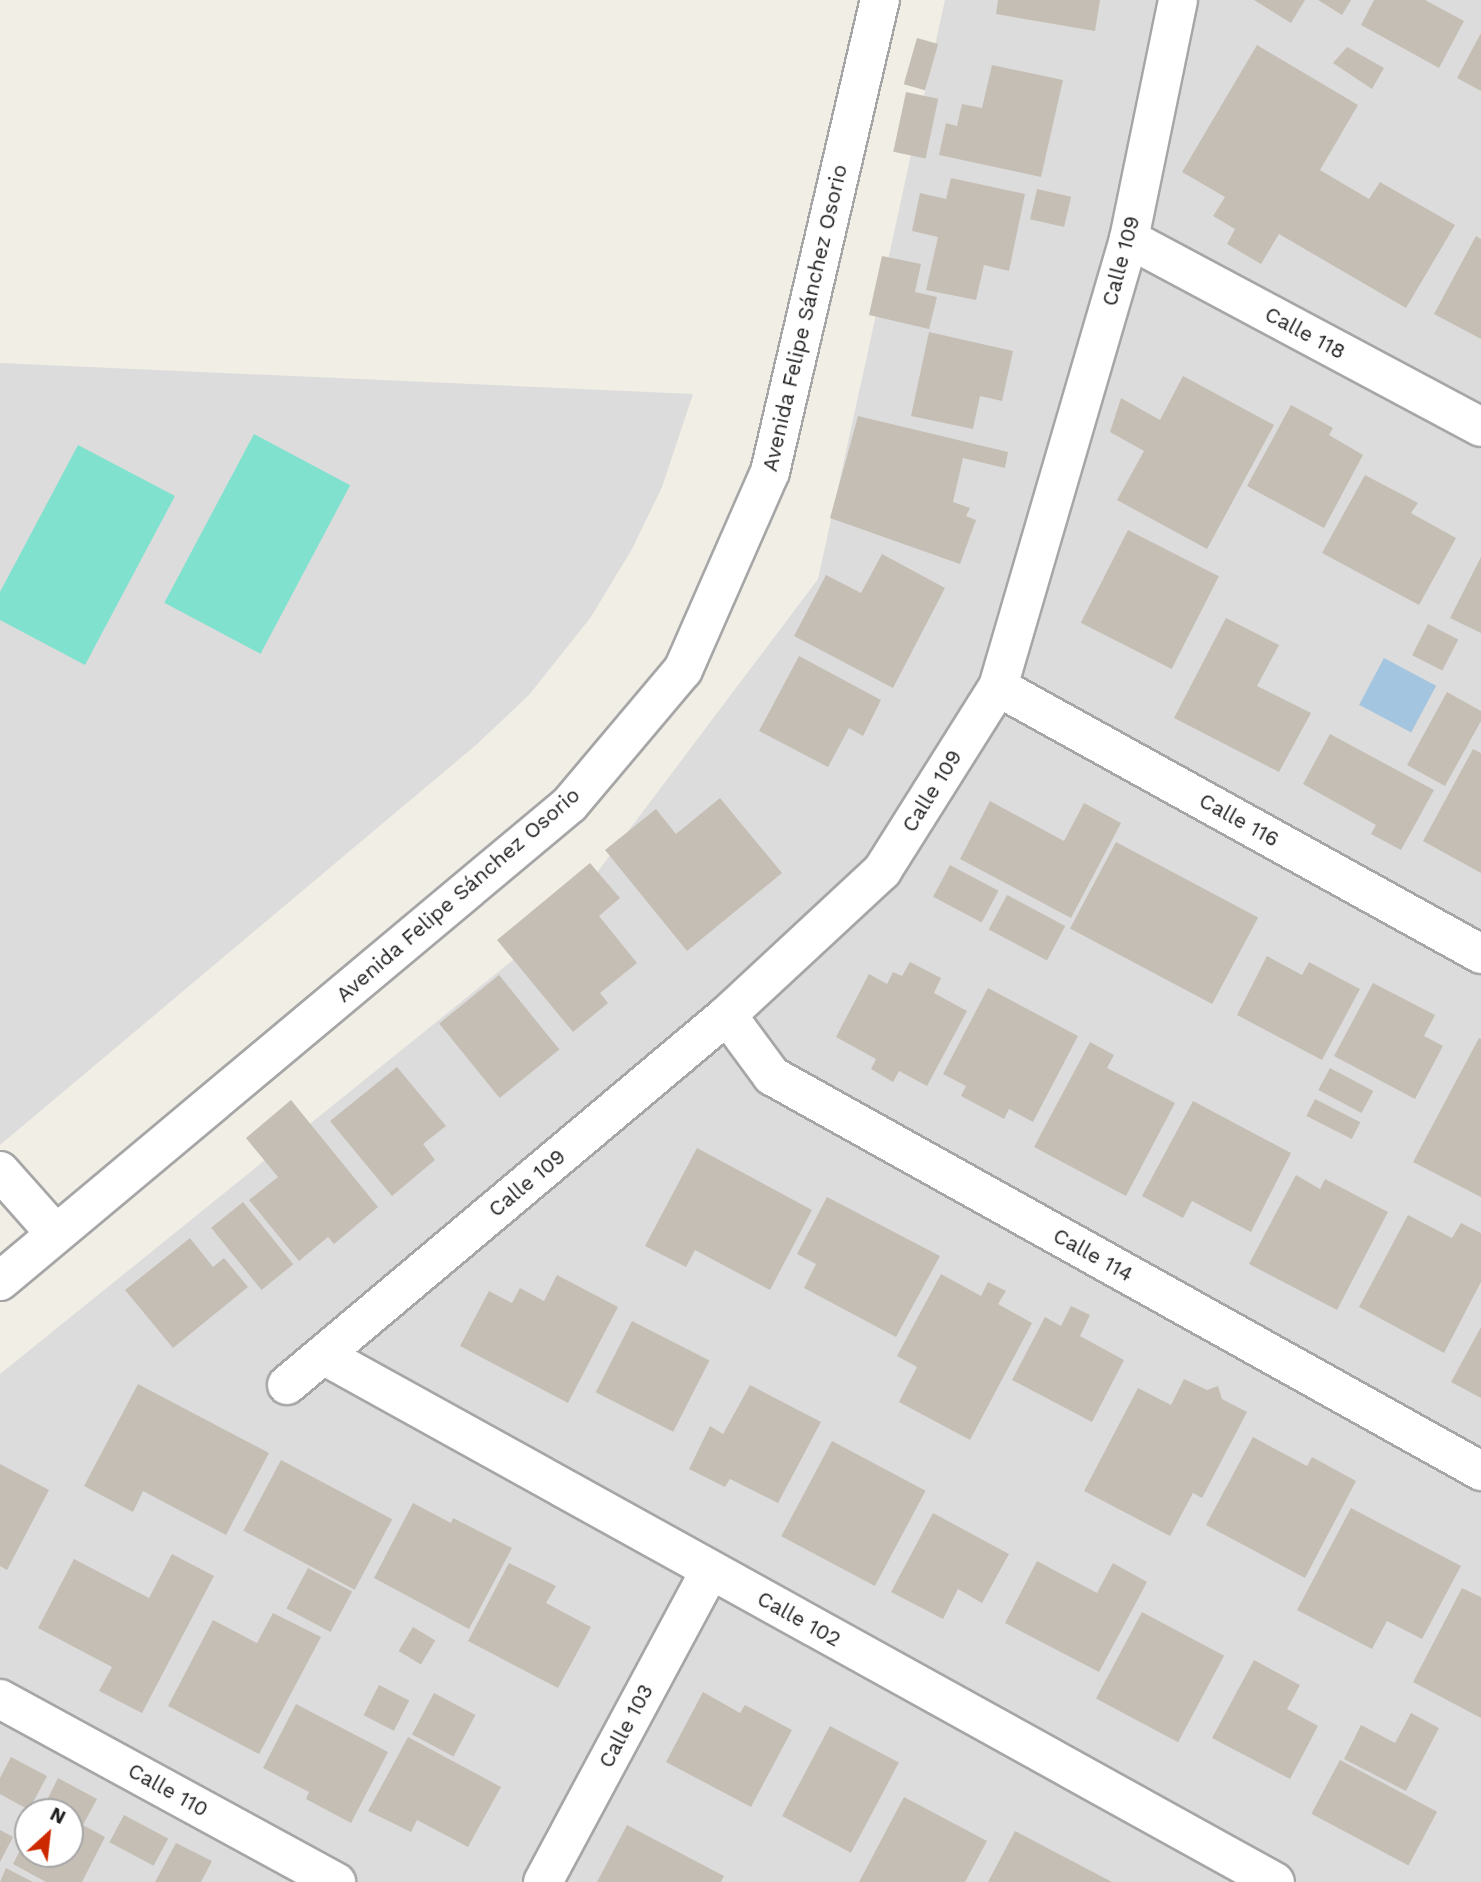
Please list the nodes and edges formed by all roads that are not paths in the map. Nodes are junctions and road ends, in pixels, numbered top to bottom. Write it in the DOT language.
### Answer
graph roads {
  1 [pos="880,0"];
  2 [pos="1178,0"];
  3 [pos="1129,239"];
  4 [pos="1481,427"];
  5 [pos="998,687"];
  6 [pos="1481,954"];
  7 [pos="727,1015"];
  8 [pos="0,1171"];
  9 [pos="57,1234"];
  10 [pos="0,1281"];
  11 [pos="323,1355"];
  12 [pos="287,1385"];
  13 [pos="1481,1471"];
  14 [pos="710,1570"];
  15 [pos="0,1699"];
  16 [pos="336,1882"];
  17 [pos="543,1882"];
  18 [pos="1275,1882"];
  1 -- 9 [label="street, Avenida Felipe Sánchez Osorio"];
  2 -- 3 [label="street, Calle 109"];
  3 -- 4 [label="street, Calle 118"];
  3 -- 5 [label="street, Calle 109"];
  5 -- 6 [label="street, Calle 116"];
  5 -- 7 [label="street, Calle 109"];
  7 -- 11 [label="street, Calle 109"];
  7 -- 13 [label="street, Calle 114"];
  8 -- 9 [label="street"];
  9 -- 10 [label="street, Avenida Felipe Sánchez Osorio"];
  11 -- 12 [label="street, Calle 109"];
  11 -- 14 [label="street, Calle 102"];
  14 -- 17 [label="street, Calle 103"];
  14 -- 18 [label="street, Calle 102"];
  15 -- 16 [label="street, Calle 110"];
}
